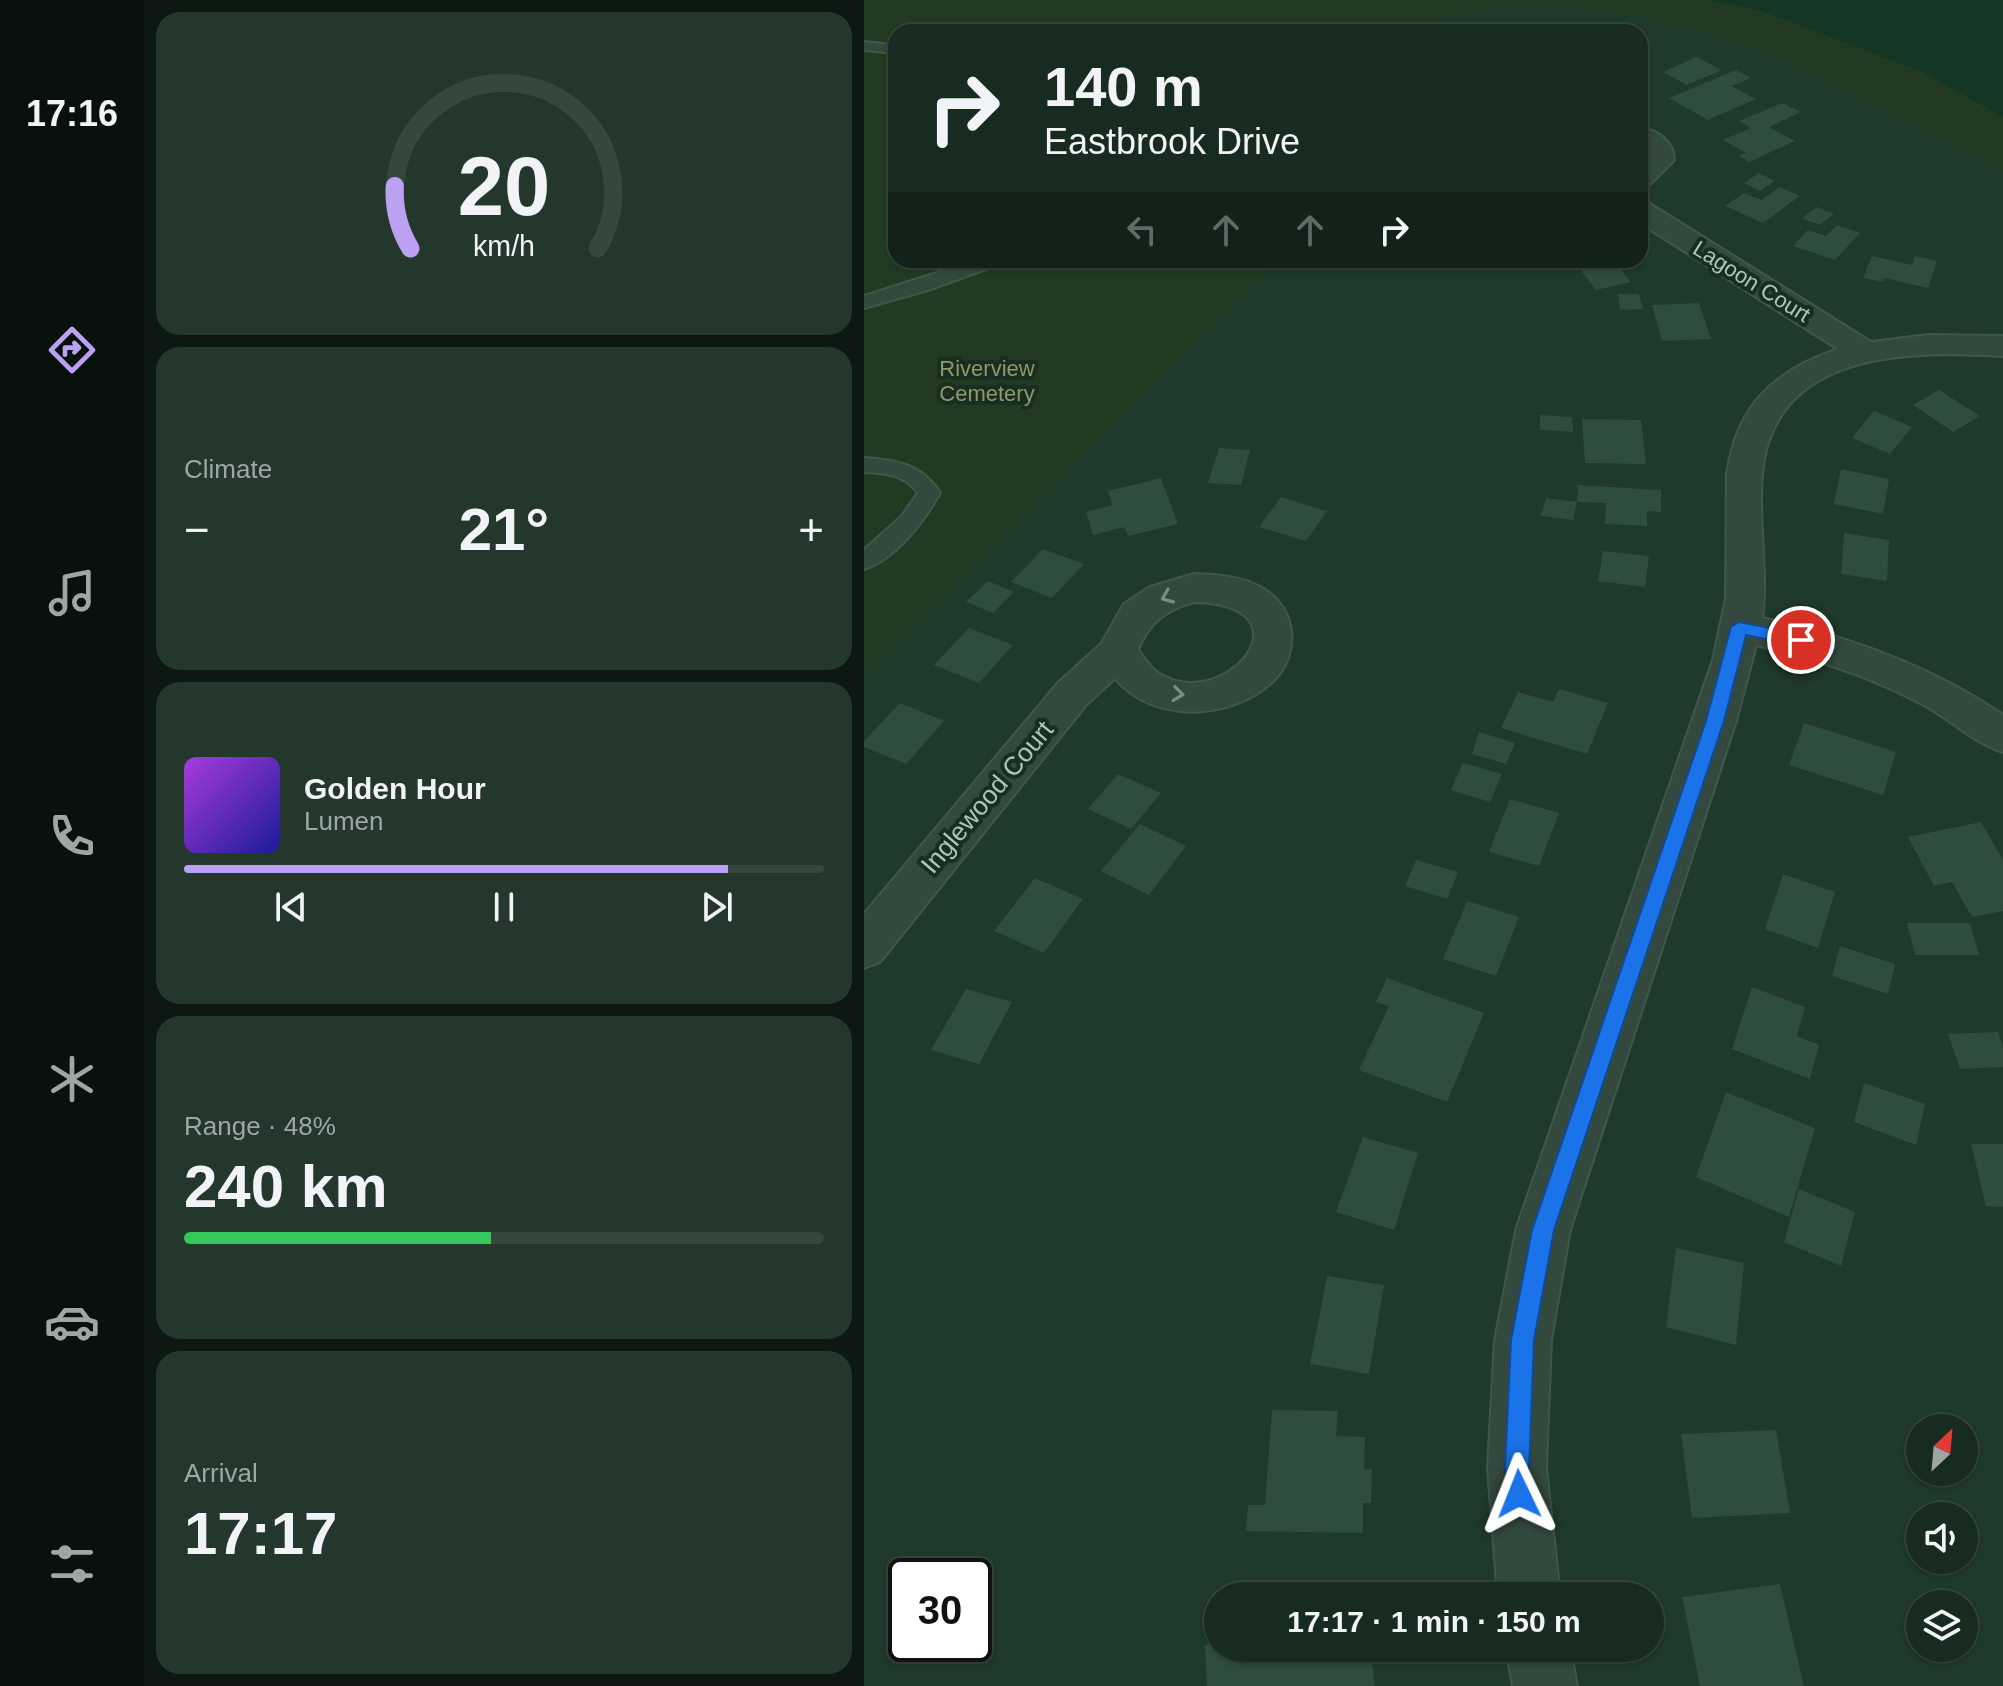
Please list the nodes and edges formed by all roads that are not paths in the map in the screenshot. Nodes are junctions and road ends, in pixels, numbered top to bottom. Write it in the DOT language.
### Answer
graph roads {
  1 [pos="864,46"];
  2 [pos="888,48"];
  3 [pos="1648,139"];
  4 [pos="1648,171"];
  5 [pos="1648,215"];
  6 [pos="972,268"];
  7 [pos="864,302"];
  8 [pos="2003,346"];
  9 [pos="1864,351"];
  10 [pos="864,465"];
  11 [pos="864,561"];
  12 [pos="1739,627"];
  13 [pos="1117,652"];
  14 [pos="2003,736"];
  15 [pos="864,948"];
  16 [pos="1528,1582"];
  17 [pos="1541,1662"];
  18 [pos="1545,1686"];
  1 -- 2 [label="lane"];
  3 -- 4 [label="street"];
  5 -- 9 [label="street, Lagoon Court"];
  6 -- 7 [label="lane"];
  8 -- 9 [label="street"];
  9 -- 12 [label="street"];
  10 -- 11 [label="lane"];
  12 -- 14 [label="street"];
  12 -- 16 [label="street"];
  13 -- 15 [label="street, Inglewood Court"];
  17 -- 18 [label="street"];
}
